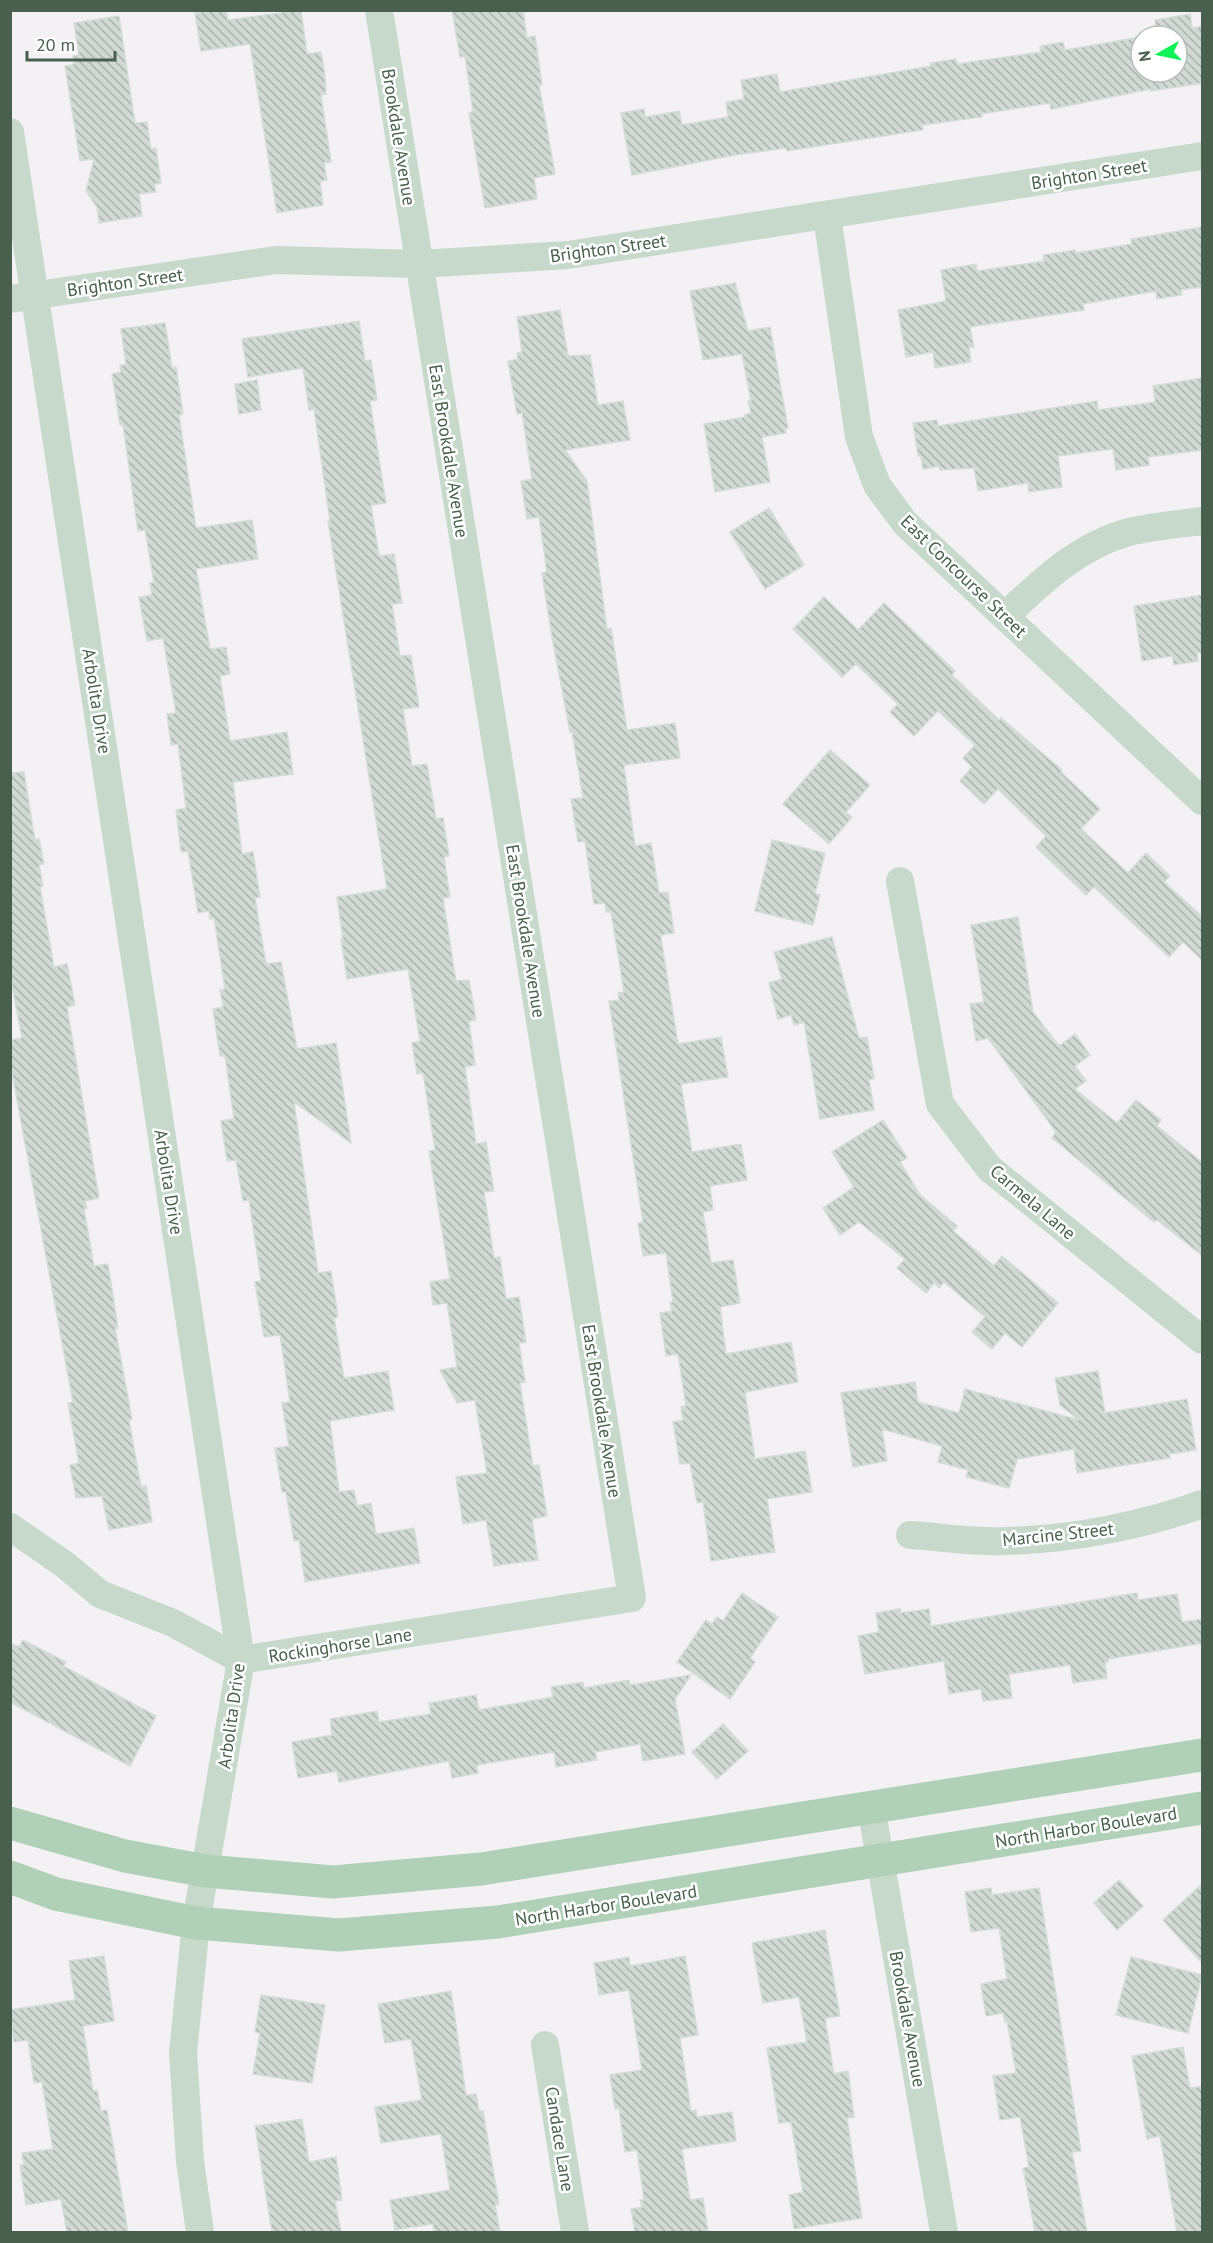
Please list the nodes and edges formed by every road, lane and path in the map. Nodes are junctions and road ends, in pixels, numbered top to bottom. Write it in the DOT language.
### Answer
graph roads {
  1 [pos="379,10"];
  2 [pos="10,132"];
  3 [pos="1203,156"];
  4 [pos="827,216"];
  5 [pos="419,264"];
  6 [pos="23,297"];
  7 [pos="1203,521"];
  8 [pos="1005,616"];
  9 [pos="1203,801"];
  10 [pos="900,881"];
  11 [pos="1203,1340"];
  12 [pos="1203,1504"];
  13 [pos="10,1527"];
  14 [pos="910,1535"];
  15 [pos="632,1598"];
  16 [pos="241,1660"];
  17 [pos="1203,1755"];
  18 [pos="871,1806"];
  19 [pos="1203,1808"];
  20 [pos="10,1823"];
  21 [pos="880,1860"];
  22 [pos="206,1871"];
  23 [pos="10,1877"];
  24 [pos="196,1923"];
  25 [pos="544,2045"];
  26 [pos="200,2232"];
  27 [pos="575,2232"];
  28 [pos="944,2232"];
  1 -- 5 [label="street, Brookdale Avenue"];
  2 -- 6 [label="street, Arbolita Drive"];
  3 -- 4 [label="street, Brighton Street"];
  4 -- 5 [label="street, Brighton Street"];
  4 -- 8 [label="street, East Concourse Street"];
  5 -- 6 [label="street, Brighton Street"];
  5 -- 15 [label="street, East Brookdale Avenue"];
  6 -- 16 [label="street, Arbolita Drive"];
  7 -- 8 [label="street"];
  8 -- 9 [label="street, East Concourse Street"];
  10 -- 11 [label="street, Carmela Lane"];
  12 -- 14 [label="street, Marcine Street"];
  13 -- 16 [label="street"];
  15 -- 16 [label="street, Rockinghorse Lane"];
  16 -- 22 [label="street, Arbolita Drive"];
  17 -- 18 [label="main road"];
  18 -- 21 [label="street, Brookdale Avenue"];
  18 -- 22 [label="main road"];
  19 -- 21 [label="main road, North Harbor Boulevard"];
  20 -- 22 [label="main road"];
  21 -- 24 [label="main road, North Harbor Boulevard"];
  21 -- 28 [label="street, Brookdale Avenue"];
  22 -- 24 [label="street, Arbolita Drive"];
  23 -- 24 [label="main road, North Harbor Boulevard"];
  24 -- 26 [label="street, Arbolita Drive"];
  25 -- 27 [label="street, Candace Lane"];
}
